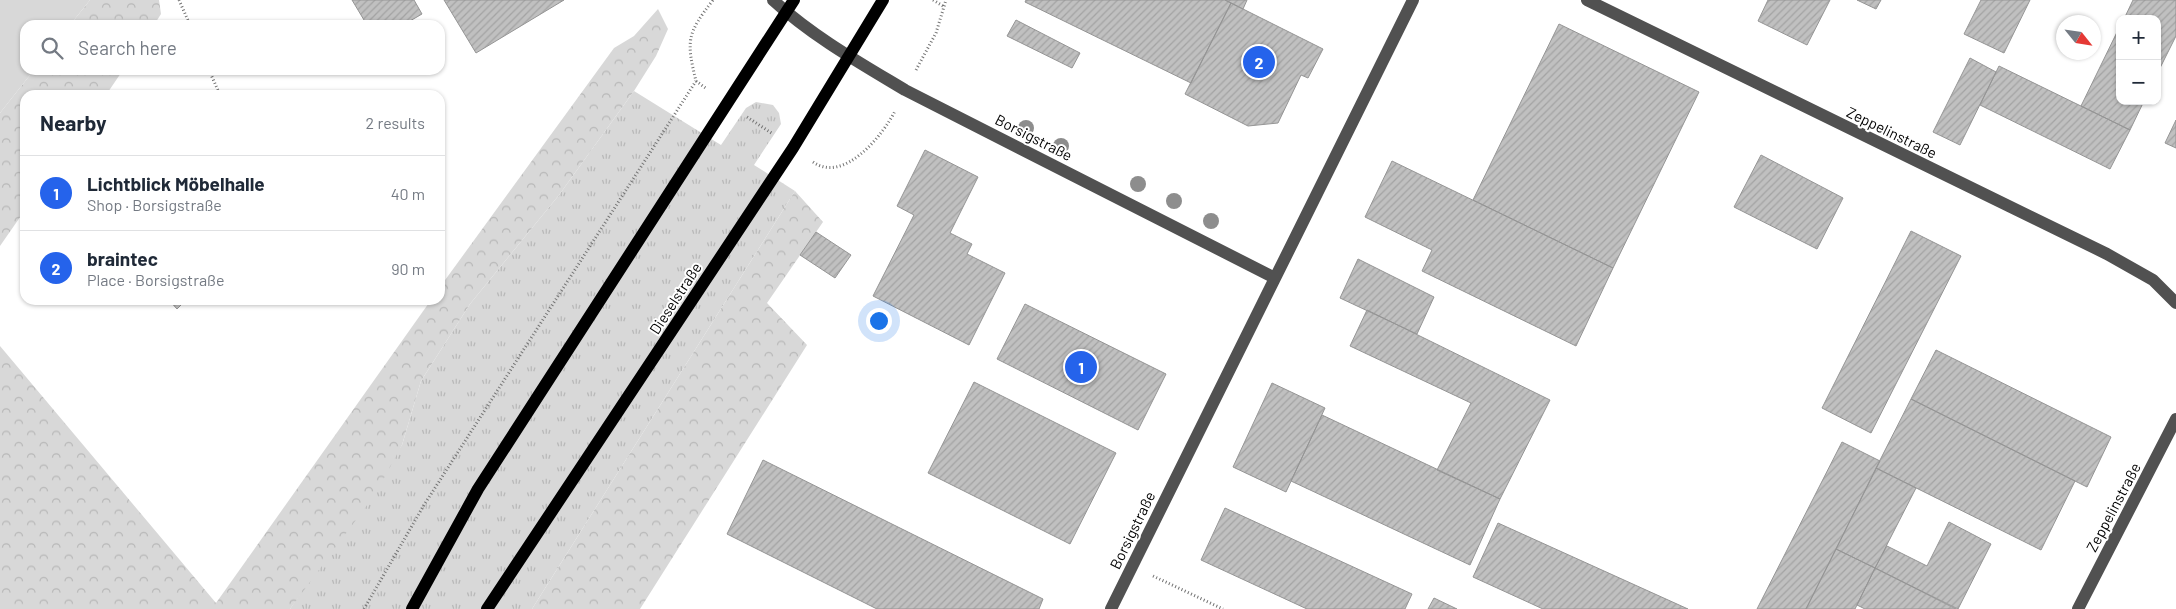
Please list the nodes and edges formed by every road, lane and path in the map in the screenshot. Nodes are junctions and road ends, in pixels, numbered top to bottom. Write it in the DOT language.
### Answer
graph roads {
  1 [pos="179,0"];
  2 [pos="713,0"];
  3 [pos="773,0"];
  4 [pos="794,0"];
  5 [pos="883,0"];
  6 [pos="933,0"];
  7 [pos="946,0"];
  8 [pos="1413,0"];
  9 [pos="1586,0"];
  10 [pos="786,12"];
  11 [pos="188,20"];
  12 [pos="849,56"];
  13 [pos="212,75"];
  14 [pos="218,90"];
  15 [pos="1274,278"];
  16 [pos="2175,300"];
  17 [pos="2176,419"];
  18 [pos="1132,567"];
  19 [pos="364,609"];
  20 [pos="412,609"];
  21 [pos="488,609"];
  22 [pos="1112,609"];
  23 [pos="1222,609"];
  24 [pos="2078,609"];
  1 -- 11 [label="path"];
  2 -- 19 [label="path"];
  3 -- 10 [label="street, Borsigstraße"];
  4 -- 10 [label="main road"];
  5 -- 12 [label="main road, Dieselstraße"];
  6 -- 7 [label="path"];
  8 -- 15 [label="street, Borsigstraße"];
  9 -- 16 [label="street, Zeppelinstraße"];
  10 -- 12 [label="street, Borsigstraße"];
  10 -- 20 [label="main road"];
  12 -- 15 [label="street, Borsigstraße"];
  12 -- 21 [label="main road, Dieselstraße"];
  13 -- 14 [label="path"];
  15 -- 18 [label="street, Borsigstraße"];
  17 -- 24 [label="street, Zeppelinstraße"];
  18 -- 22 [label="street, Borsigstraße"];
  18 -- 23 [label="path"];
}
